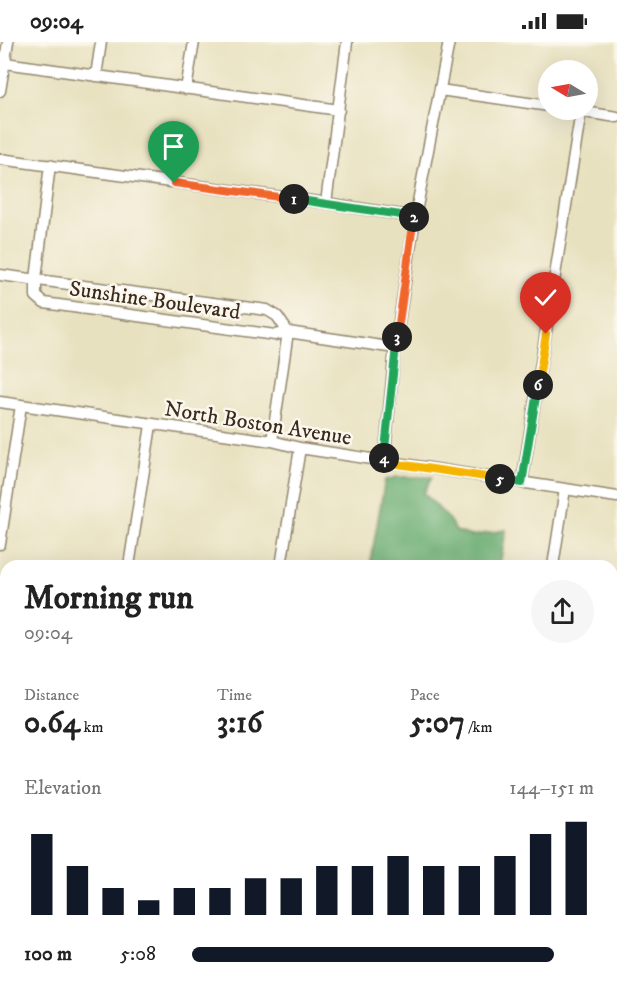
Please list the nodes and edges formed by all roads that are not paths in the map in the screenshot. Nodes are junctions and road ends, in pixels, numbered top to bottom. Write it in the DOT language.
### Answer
graph roads {
  1 [pos="8,42"];
  2 [pos="101,42"];
  3 [pos="194,42"];
  4 [pos="347,42"];
  5 [pos="449,42"];
  6 [pos="5,63"];
  7 [pos="96,76"];
  8 [pos="186,88"];
  9 [pos="440,90"];
  10 [pos="0,91"];
  11 [pos="538,104"];
  12 [pos="339,110"];
  13 [pos="598,114"];
  14 [pos="617,117"];
  15 [pos="575,120"];
  16 [pos="0,159"];
  17 [pos="50,165"];
  18 [pos="326,203"];
  19 [pos="415,217"];
  20 [pos="0,275"];
  21 [pos="36,279"];
  22 [pos="288,332"];
  23 [pos="395,348"];
  24 [pos="0,402"];
  25 [pos="21,405"];
  26 [pos="151,425"];
  27 [pos="272,441"];
  28 [pos="300,448"];
  29 [pos="384,462"];
  30 [pos="522,483"];
  31 [pos="565,489"];
  32 [pos="617,497"];
  33 [pos="0,544"];
  34 [pos="130,560"];
  35 [pos="282,560"];
  36 [pos="555,560"];
  1 -- 6 [label="street"];
  2 -- 7 [label="street"];
  3 -- 8 [label="street"];
  4 -- 12 [label="street"];
  5 -- 9 [label="street"];
  6 -- 7 [label="street"];
  6 -- 10 [label="street"];
  7 -- 8 [label="street"];
  8 -- 12 [label="street"];
  9 -- 11 [label="street"];
  9 -- 19 [label="street"];
  12 -- 18 [label="street"];
  13 -- 14 [label="street"];
  15 -- 30 [label="street"];
  16 -- 17 [label="street"];
  17 -- 18 [label="street"];
  17 -- 21 [label="street"];
  18 -- 19 [label="street"];
  19 -- 23 [label="street"];
  20 -- 21 [label="street, Sunshine Boulevard"];
  21 -- 22 [label="street, Sunshine Boulevard"];
  21 -- 22 [label="street, Sunshine Boulevard"];
  22 -- 23 [label="street, Sunshine Boulevard"];
  22 -- 27 [label="street"];
  23 -- 29 [label="street"];
  24 -- 25 [label="street, North Boston Avenue"];
  25 -- 26 [label="street, North Boston Avenue"];
  25 -- 33 [label="street"];
  26 -- 27 [label="street, North Boston Avenue"];
  26 -- 34 [label="street"];
  27 -- 28 [label="street, North Boston Avenue"];
  28 -- 29 [label="street, North Boston Avenue"];
  28 -- 35 [label="street"];
  29 -- 30 [label="street, North Boston Avenue"];
  30 -- 31 [label="street, North Boston Avenue"];
  31 -- 32 [label="street, North Boston Avenue"];
  31 -- 36 [label="street"];
}
